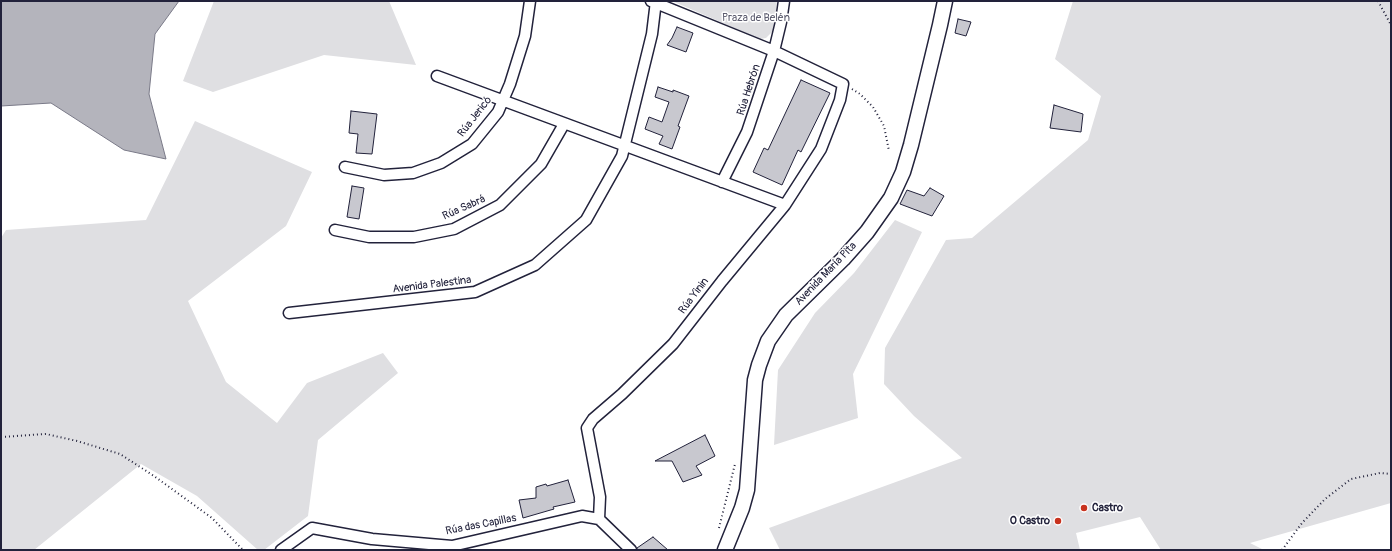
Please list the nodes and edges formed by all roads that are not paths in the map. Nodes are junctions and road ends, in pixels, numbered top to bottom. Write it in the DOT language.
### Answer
graph roads {
  1 [pos="530,1"];
  2 [pos="784,1"];
  3 [pos="945,1"];
  4 [pos="655,2"];
  5 [pos="774,51"];
  6 [pos="437,76"];
  7 [pos="503,100"];
  8 [pos="564,124"];
  9 [pos="624,146"];
  10 [pos="345,167"];
  11 [pos="722,182"];
  12 [pos="785,205"];
  13 [pos="335,230"];
  14 [pos="289,313"];
  15 [pos="599,519"];
  16 [pos="281,550"];
  17 [pos="631,550"];
  18 [pos="725,550"];
  1 -- 7 [label="street, Rúa Jericó"];
  2 -- 5 [label="street, Rúa Hebrón"];
  3 -- 18 [label="main road, Avenida María Pita"];
  4 -- 5 [label="street"];
  4 -- 9 [label="street, Avenida Palestina"];
  5 -- 11 [label="street, Rúa Hebrón"];
  5 -- 12 [label="street, Rúa Yinin"];
  6 -- 7 [label="street"];
  7 -- 8 [label="street"];
  7 -- 10 [label="street, Rúa Jericó"];
  8 -- 9 [label="street"];
  8 -- 13 [label="street, Rúa Sabrá"];
  9 -- 11 [label="street"];
  9 -- 14 [label="street, Avenida Palestina"];
  11 -- 12 [label="street"];
  12 -- 15 [label="street, Rúa Yinin"];
  15 -- 16 [label="street, Rúa das Capillas"];
  15 -- 17 [label="street"];
}
